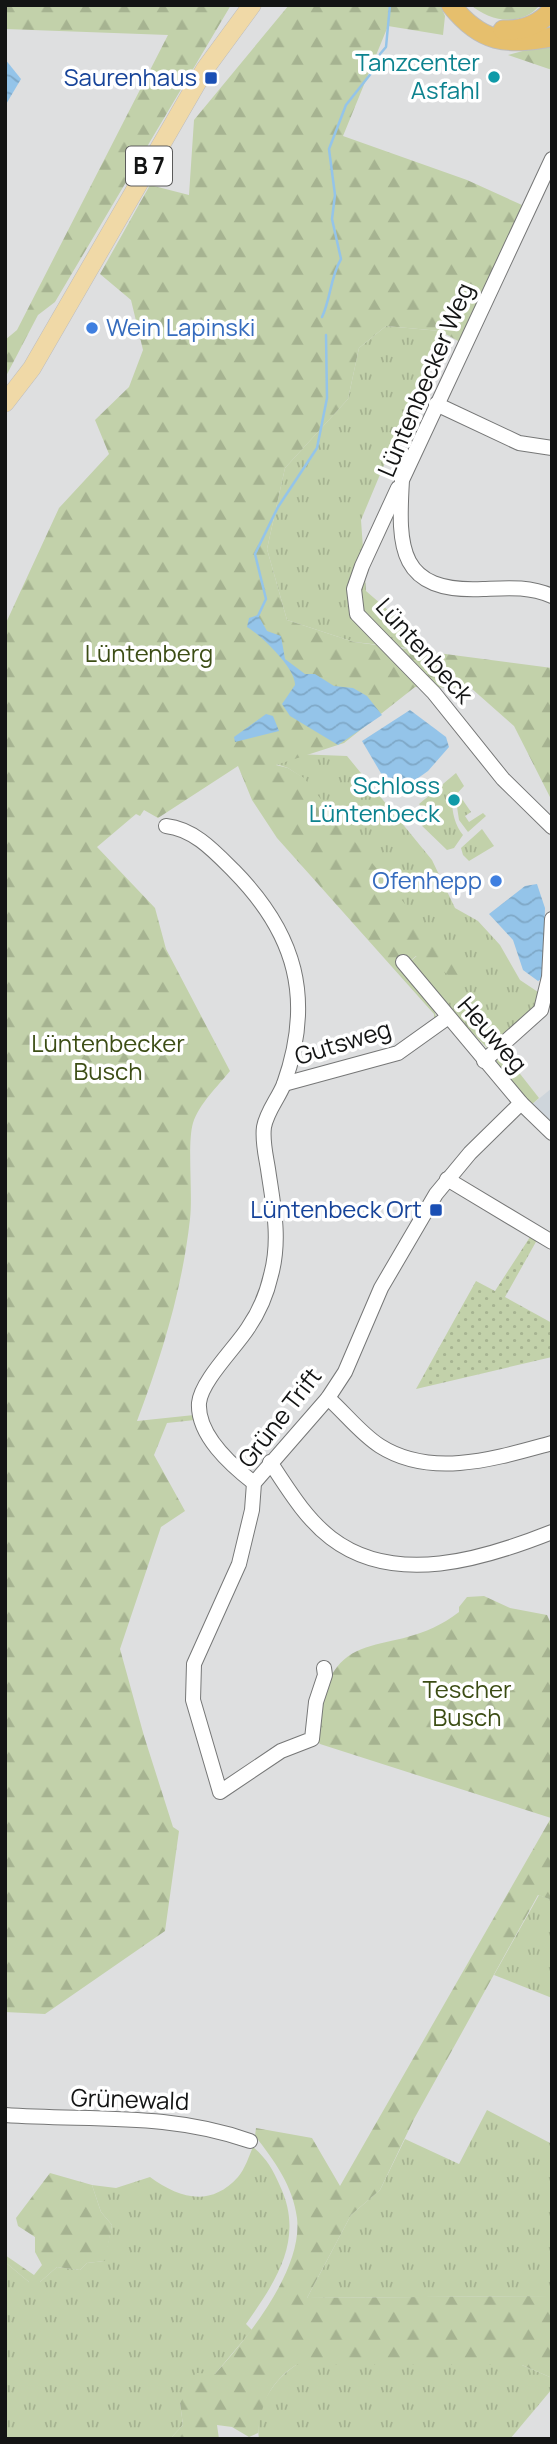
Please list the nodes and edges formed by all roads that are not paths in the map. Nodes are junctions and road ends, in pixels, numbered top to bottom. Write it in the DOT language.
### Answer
graph roads {
  1 [pos="253,5"];
  2 [pos="451,5"];
  3 [pos="463,5"];
  4 [pos="552,10"];
  5 [pos="552,37"];
  6 [pos="552,159"];
  7 [pos="5,403"];
  8 [pos="436,404"];
  9 [pos="552,449"];
  10 [pos="402,480"];
  11 [pos="552,596"];
  12 [pos="166,826"];
  13 [pos="552,827"];
  14 [pos="552,919"];
  15 [pos="403,962"];
  16 [pos="447,1018"];
  17 [pos="484,1060"];
  18 [pos="284,1084"];
  19 [pos="521,1103"];
  20 [pos="552,1133"];
  21 [pos="447,1179"];
  22 [pos="552,1242"];
  23 [pos="328,1398"];
  24 [pos="552,1443"];
  25 [pos="271,1462"];
  26 [pos="254,1483"];
  27 [pos="552,1532"];
  28 [pos="324,1668"];
  29 [pos="5,2115"];
  30 [pos="250,2141"];
  1 -- 7 [label="main road, B 7"];
  2 -- 5 [label="highway"];
  3 -- 4 [label="highway"];
  6 -- 8 [label="street, Lüntenbecker Weg"];
  8 -- 9 [label="street"];
  8 -- 10 [label="street, Lüntenbecker Weg"];
  10 -- 11 [label="street, Lüntenbecker Weg"];
  10 -- 13 [label="street, Lüntenbeck"];
  12 -- 18 [label="street"];
  14 -- 17 [label="street"];
  15 -- 16 [label="street, Heuweg"];
  16 -- 17 [label="street, Heuweg"];
  16 -- 18 [label="street, Gutsweg"];
  17 -- 19 [label="street, Heuweg"];
  18 -- 26 [label="street"];
  19 -- 20 [label="street, Heuweg"];
  19 -- 21 [label="street, Grüne Trift"];
  21 -- 22 [label="street"];
  21 -- 23 [label="street, Grüne Trift"];
  23 -- 24 [label="street"];
  23 -- 25 [label="street, Grüne Trift"];
  25 -- 26 [label="street, Grüne Trift"];
  25 -- 27 [label="street"];
  26 -- 28 [label="street, Grüne Trift"];
  29 -- 30 [label="street, Grünewald"];
}
